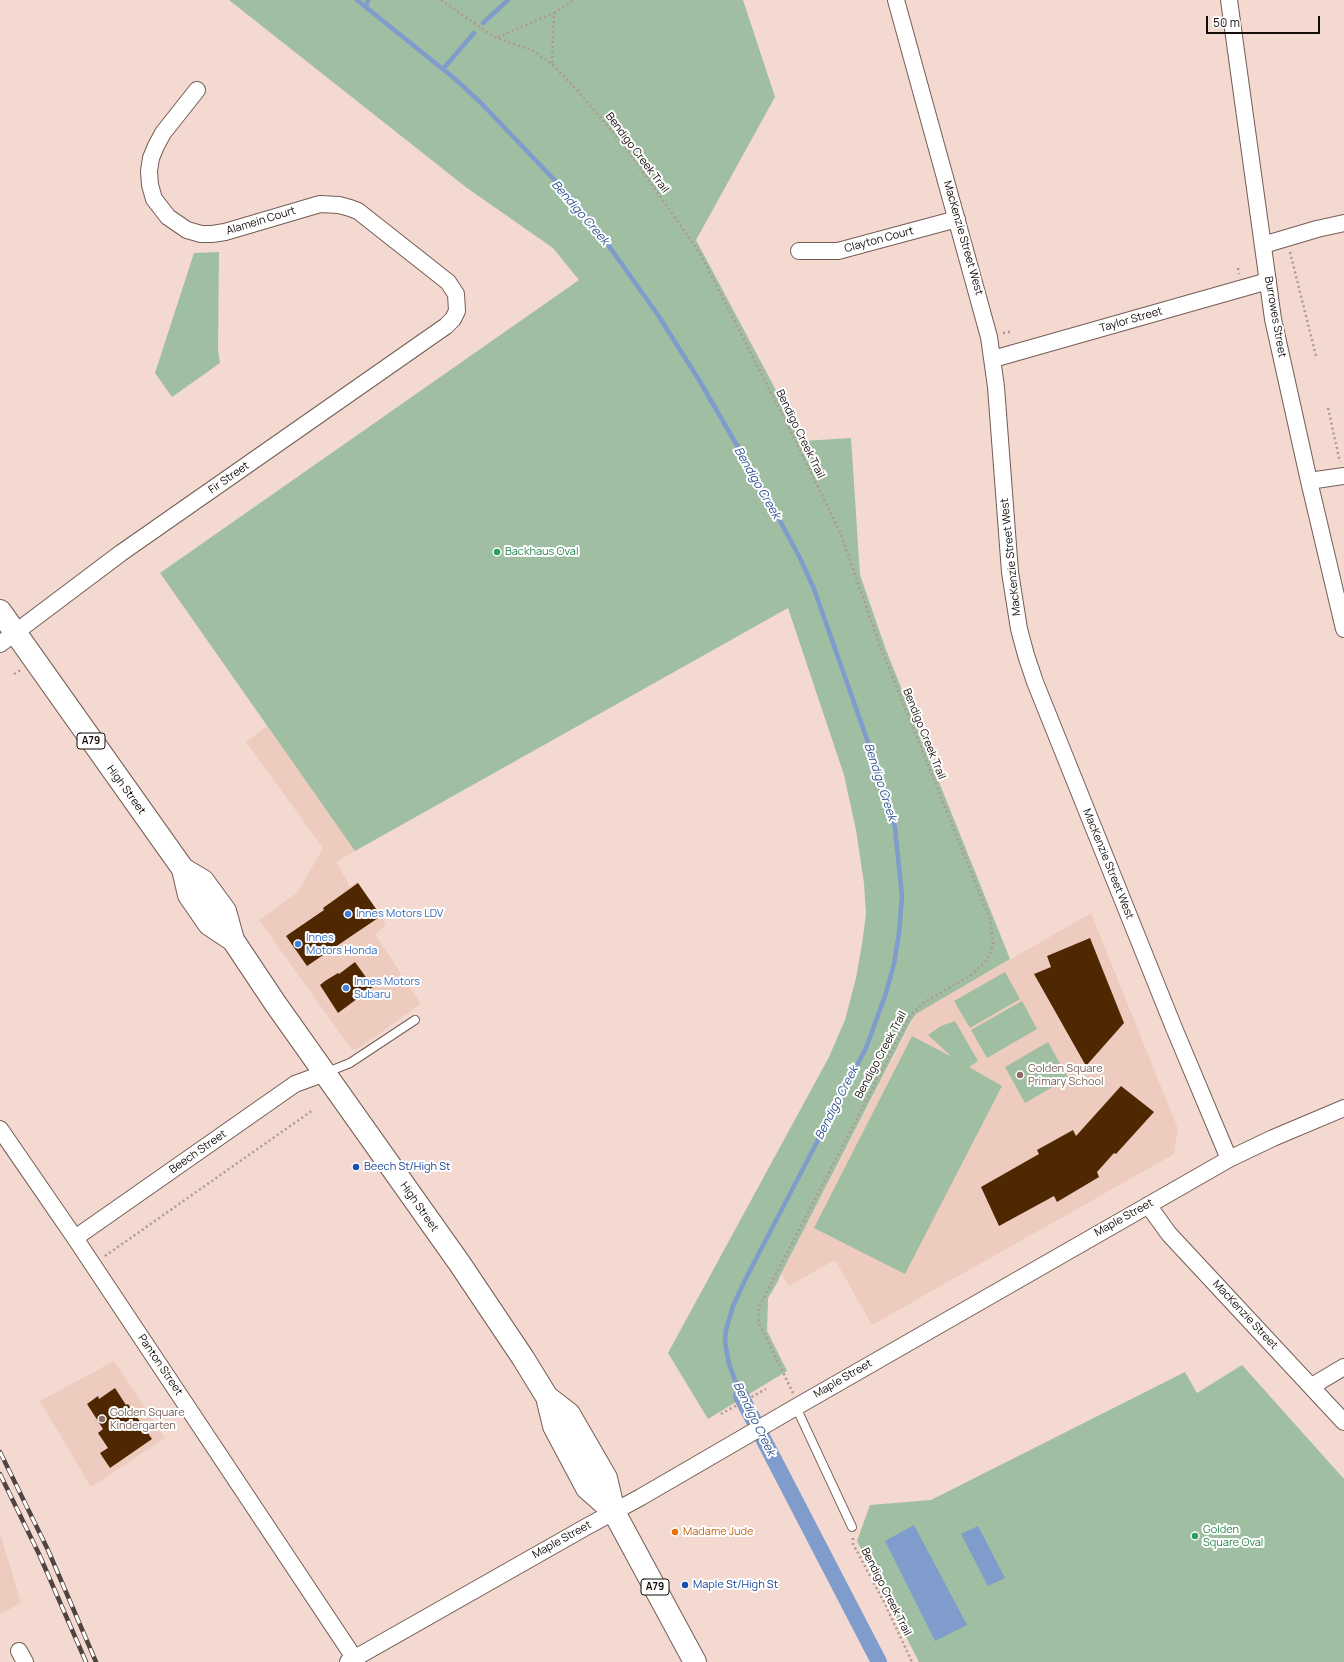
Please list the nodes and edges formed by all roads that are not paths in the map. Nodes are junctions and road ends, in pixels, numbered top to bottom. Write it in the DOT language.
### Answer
graph roads {
  1 [pos="896,0"];
  2 [pos="1229,0"];
  3 [pos="197,90"];
  4 [pos="957,218"];
  5 [pos="1344,223"];
  6 [pos="1263,245"];
  7 [pos="798,251"];
  8 [pos="1268,281"];
  9 [pos="457,311"];
  10 [pos="993,359"];
  11 [pos="1343,472"];
  12 [pos="1308,482"];
  13 [pos="0,611"];
  14 [pos="1344,629"];
  15 [pos="8,639"];
  16 [pos="416,1020"];
  17 [pos="325,1073"];
  18 [pos="1344,1108"];
  19 [pos="0,1129"];
  20 [pos="1229,1160"];
  21 [pos="1148,1205"];
  22 [pos="75,1238"];
  23 [pos="1344,1367"];
  24 [pos="1312,1386"];
  25 [pos="796,1407"];
  26 [pos="1344,1422"];
  27 [pos="614,1512"];
  28 [pos="852,1527"];
  29 [pos="353,1661"];
  30 [pos="695,1662"];
  1 -- 4 [label="street, MacKenzie Street West"];
  2 -- 6 [label="street, Burrowes Street"];
  3 -- 9 [label="street, Alamein Court"];
  4 -- 7 [label="street, Clayton Court"];
  4 -- 10 [label="street, MacKenzie Street West"];
  5 -- 6 [label="street"];
  6 -- 8 [label="street, Burrowes Street"];
  8 -- 10 [label="street, Taylor Street"];
  8 -- 12 [label="street, Burrowes Street"];
  9 -- 15 [label="street, Fir Street"];
  10 -- 20 [label="street, MacKenzie Street West"];
  11 -- 12 [label="street"];
  12 -- 14 [label="street, Burrowes Street"];
  13 -- 15 [label="highway, High Street / A79"];
  15 -- 17 [label="highway, High Street / A79"];
  16 -- 17 [label="lane"];
  17 -- 22 [label="street, Beech Street"];
  17 -- 27 [label="highway, High Street / A79"];
  18 -- 20 [label="street, Maple Street"];
  19 -- 22 [label="street, Panton Street"];
  20 -- 21 [label="street, Maple Street"];
  21 -- 24 [label="street, MacKenzie Street"];
  21 -- 25 [label="street, Maple Street"];
  22 -- 29 [label="street, Panton Street"];
  23 -- 24 [label="street"];
  24 -- 26 [label="street, MacKenzie Street"];
  25 -- 27 [label="street, Maple Street"];
  25 -- 28 [label="lane"];
  27 -- 29 [label="street, Maple Street"];
  27 -- 30 [label="highway, High Street / A79"];
}
